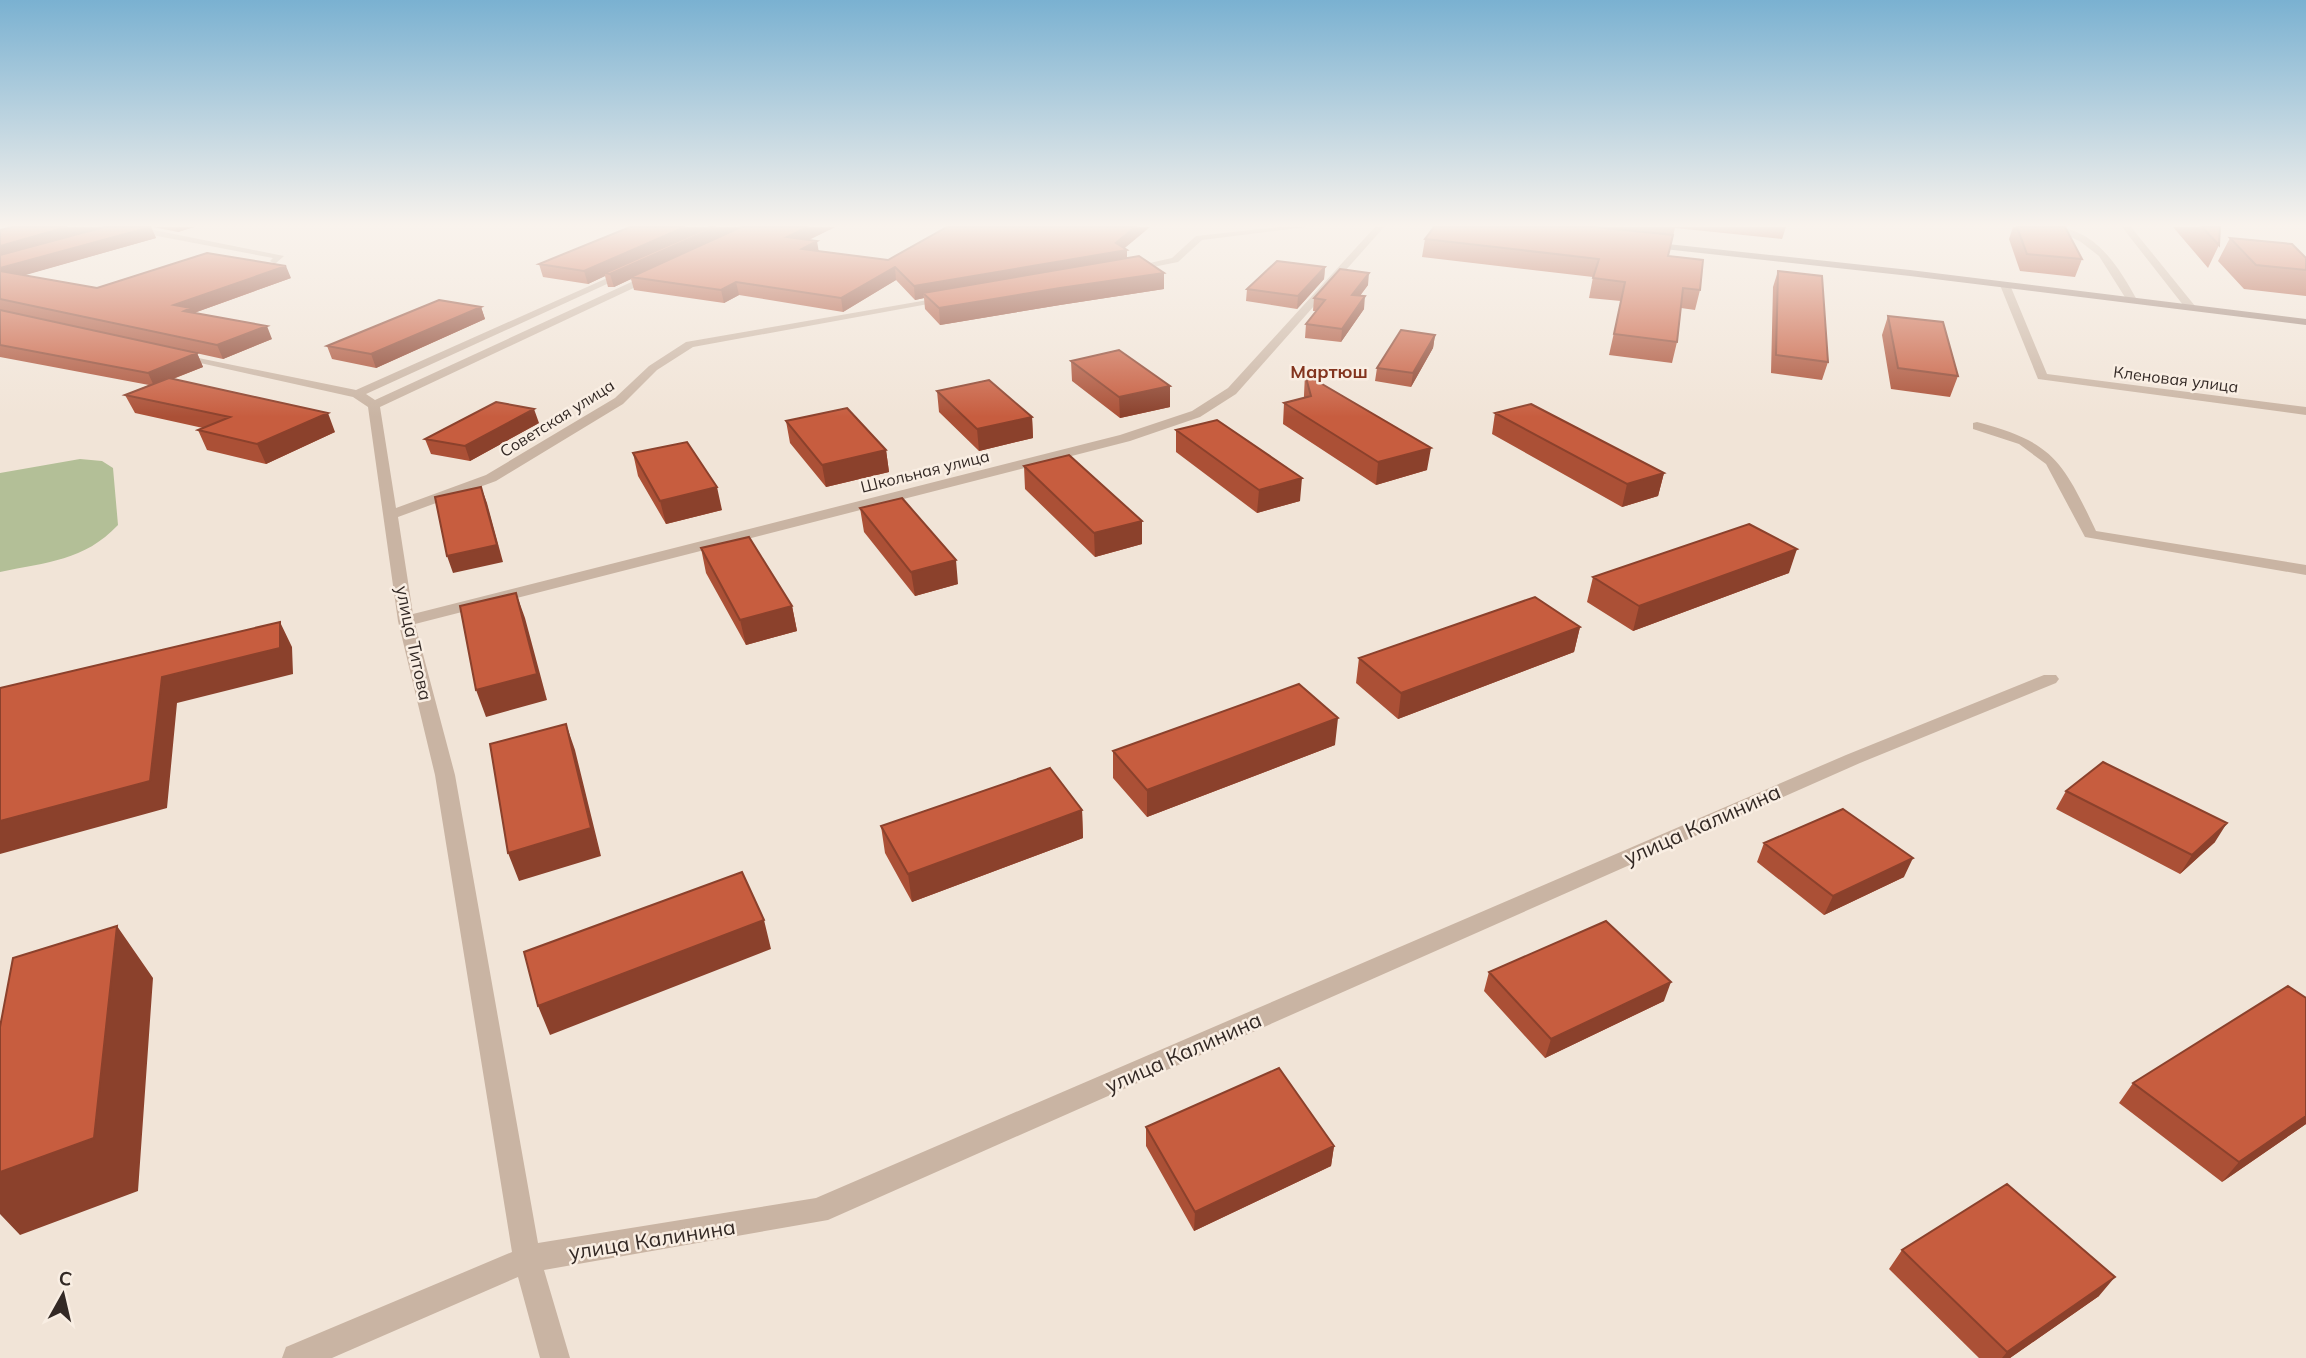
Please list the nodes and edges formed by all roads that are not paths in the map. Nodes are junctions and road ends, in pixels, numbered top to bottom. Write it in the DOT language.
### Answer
graph roads {
  1 [pos="587,290"];
  2 [pos="621,290"];
  3 [pos="1322,290"];
  4 [pos="2007,290"];
  5 [pos="2050,290"];
  6 [pos="2127,290"];
  7 [pos="2177,290"];
  8 [pos="960,298"];
  9 [pos="2132,300"];
  10 [pos="2191,308"];
  11 [pos="2306,322"];
  12 [pos="159,351"];
  13 [pos="357,394"];
  14 [pos="374,405"];
  15 [pos="2306,411"];
  16 [pos="1977,426"];
  17 [pos="391,515"];
  18 [pos="2306,570"];
  19 [pos="406,621"];
  20 [pos="2050,679"];
  21 [pos="527,1259"];
  22 [pos="297,1358"];
  23 [pos="555,1358"];
  1 -- 13 [label="street"];
  2 -- 14 [label="street"];
  3 -- 19 [label="street, Школьная улица"];
  4 -- 15 [label="street, Кленовая улица"];
  5 -- 9 [label="main road"];
  6 -- 9 [label="street"];
  7 -- 10 [label="street"];
  8 -- 17 [label="street, Советская улица"];
  9 -- 10 [label="main road"];
  10 -- 11 [label="main road"];
  12 -- 13 [label="street"];
  13 -- 14 [label="street"];
  14 -- 17 [label="street, улица Титова"];
  16 -- 18 [label="street"];
  17 -- 19 [label="street, улица Титова"];
  19 -- 21 [label="street, улица Титова"];
  20 -- 21 [label="street, улица Калинина"];
  21 -- 22 [label="street, улица Калинина"];
  21 -- 23 [label="street, улица Титова"];
}
